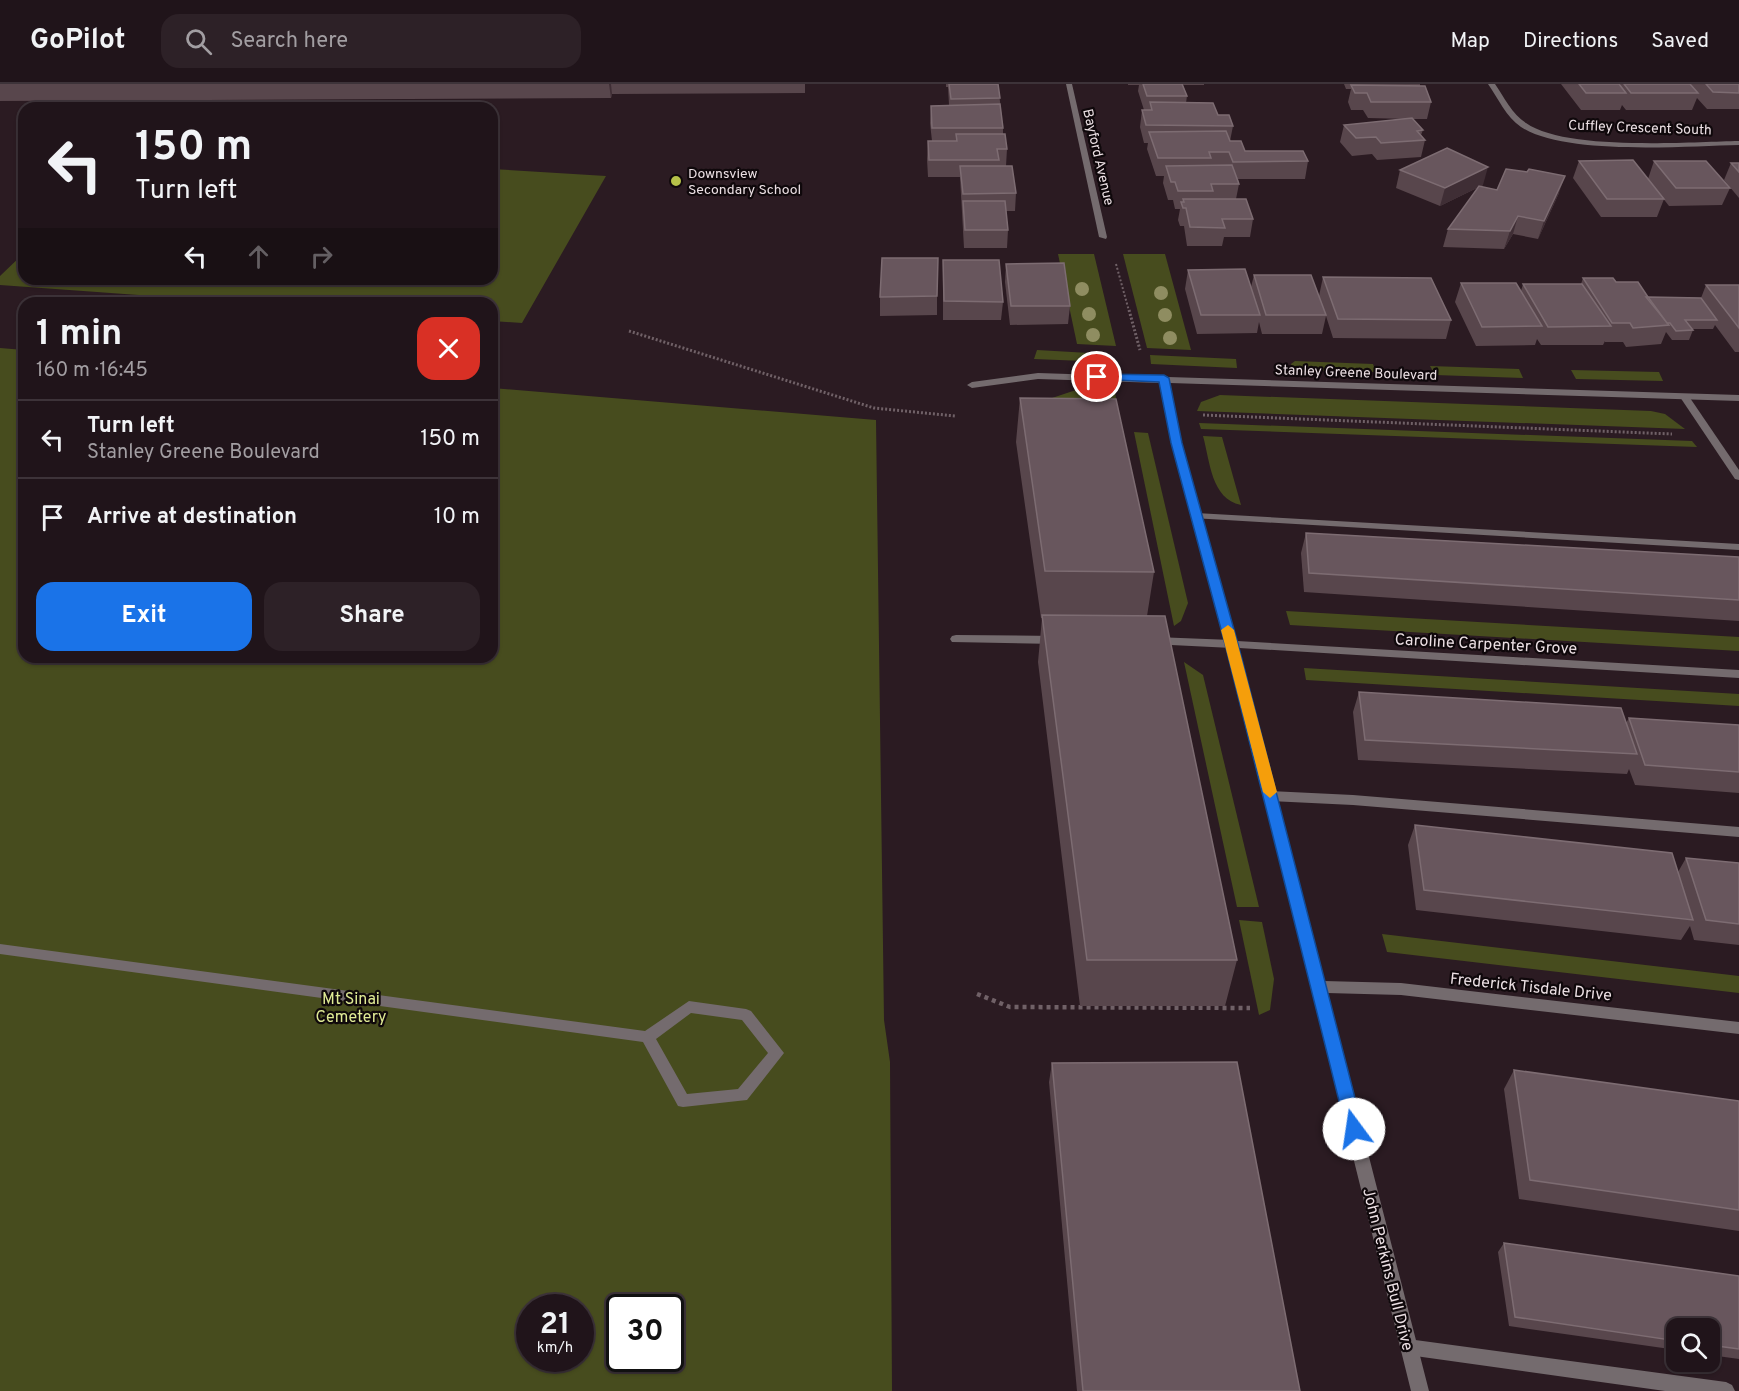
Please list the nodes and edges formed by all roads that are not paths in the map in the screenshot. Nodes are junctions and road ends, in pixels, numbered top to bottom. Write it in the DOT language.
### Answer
graph roads {
  1 [pos="1069,84"];
  2 [pos="1491,84"];
  3 [pos="1739,143"];
  4 [pos="1103,237"];
  5 [pos="1164,378"];
  6 [pos="972,385"];
  7 [pos="1685,397"];
  8 [pos="1739,398"];
  9 [pos="1739,477"];
  10 [pos="1196,516"];
  11 [pos="1739,547"];
  12 [pos="956,639"];
  13 [pos="1070,640"];
  14 [pos="1139,641"];
  15 [pos="1232,644"];
  16 [pos="1739,674"];
  17 [pos="1270,796"];
  18 [pos="1739,832"];
  19 [pos="0,949"];
  20 [pos="1319,987"];
  21 [pos="1739,1028"];
  22 [pos="647,1037"];
  23 [pos="1408,1347"];
  24 [pos="1420,1391"];
  25 [pos="1726,1391"];
  1 -- 4 [label="street, Bayford Avenue"];
  2 -- 3 [label="street, Cuffley Crescent South"];
  5 -- 6 [label="street, Stanley Greene Boulevard"];
  5 -- 7 [label="street, Stanley Greene Boulevard"];
  5 -- 10 [label="street, John Perkins Bull Drive"];
  7 -- 8 [label="street, Stanley Greene Boulevard"];
  7 -- 9 [label="street"];
  10 -- 11 [label="street"];
  10 -- 15 [label="street, John Perkins Bull Drive"];
  12 -- 13 [label="street"];
  14 -- 15 [label="street, Caroline Carpenter Grove"];
  15 -- 16 [label="street, Caroline Carpenter Grove"];
  15 -- 17 [label="street, John Perkins Bull Drive"];
  17 -- 18 [label="street"];
  17 -- 20 [label="street, John Perkins Bull Drive"];
  19 -- 22 [label="street"];
  20 -- 21 [label="street, Frederick Tisdale Drive"];
  20 -- 23 [label="street, John Perkins Bull Drive"];
  22 -- 22 [label="street"];
  23 -- 24 [label="street, John Perkins Bull Drive"];
  23 -- 25 [label="street"];
}
